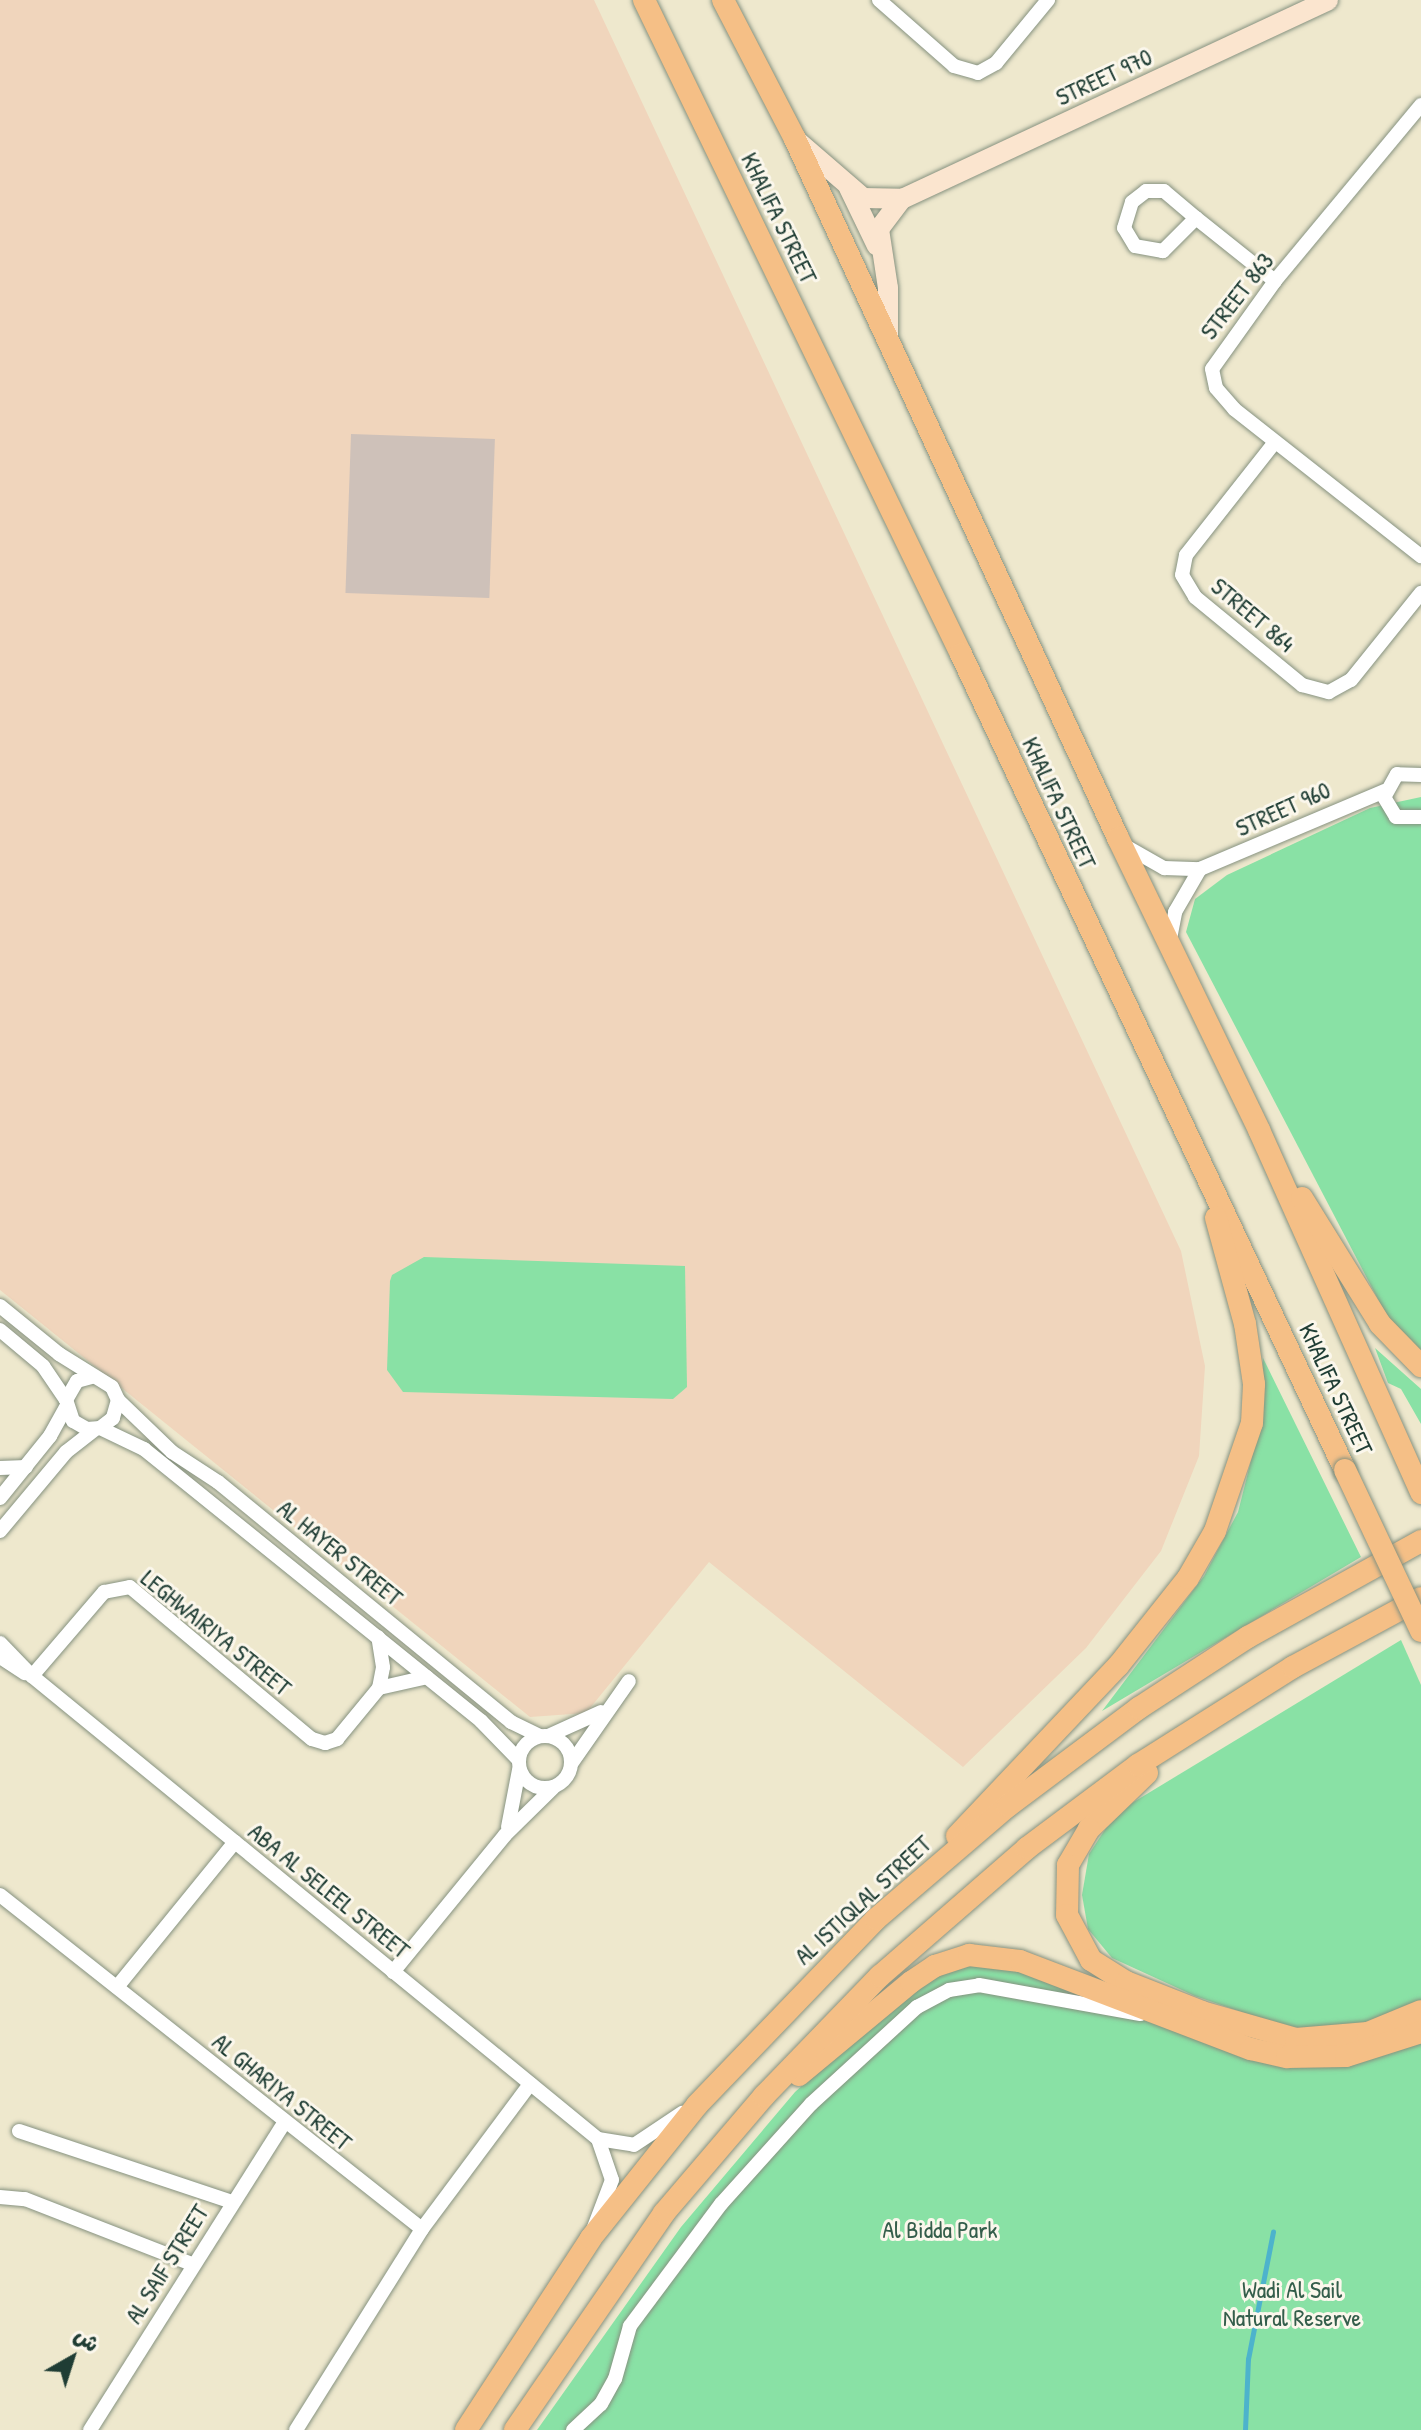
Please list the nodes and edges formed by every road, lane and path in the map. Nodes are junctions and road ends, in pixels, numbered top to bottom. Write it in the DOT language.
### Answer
graph roads {
  1 [pos="644,0"];
  2 [pos="723,0"];
  3 [pos="879,0"];
  4 [pos="1048,0"];
  5 [pos="1328,0"];
  6 [pos="1302,6"];
  7 [pos="1421,105"];
  8 [pos="795,139"];
  9 [pos="849,188"];
  10 [pos="902,199"];
  11 [pos="1196,218"];
  12 [pos="881,253"];
  13 [pos="1275,281"];
  14 [pos="888,337"];
  15 [pos="1275,442"];
  16 [pos="1421,556"];
  17 [pos="1421,593"];
  18 [pos="1416,772"];
  19 [pos="1385,791"];
  20 [pos="1421,817"];
  21 [pos="1118,838"];
  22 [pos="1200,869"];
  23 [pos="1169,946"];
  24 [pos="1259,1130"];
  25 [pos="1198,1155"];
  26 [pos="0,1306"];
  27 [pos="0,1330"];
  28 [pos="1421,1366"];
  29 [pos="92,1377"];
  30 [pos="118,1400"];
  31 [pos="66,1403"];
  32 [pos="98,1428"];
  33 [pos="26,1467"];
  34 [pos="0,1468"];
  35 [pos="1419,1489"];
  36 [pos="0,1498"];
  37 [pos="0,1531"];
  38 [pos="1421,1541"];
  39 [pos="1421,1598"];
  40 [pos="1421,1631"];
  41 [pos="378,1637"];
  42 [pos="0,1643"];
  43 [pos="0,1657"];
  44 [pos="32,1676"];
  45 [pos="427,1677"];
  46 [pos="629,1681"];
  47 [pos="379,1688"];
  48 [pos="609,1708"];
  49 [pos="1204,1721"];
  50 [pos="544,1736"];
  51 [pos="518,1763"];
  52 [pos="571,1764"];
  53 [pos="553,1788"];
  54 [pos="505,1835"];
  55 [pos="235,1842"];
  56 [pos="937,1865"];
  57 [pos="0,1895"];
  58 [pos="393,1972"];
  59 [pos="117,1987"];
  60 [pos="1421,2011"];
  61 [pos="1175,2020"];
  62 [pos="1421,2032"];
  63 [pos="530,2084"];
  64 [pos="764,2096"];
  65 [pos="697,2105"];
  66 [pos="284,2123"];
  67 [pos="19,2131"];
  68 [pos="598,2139"];
  69 [pos="0,2197"];
  70 [pos="232,2202"];
  71 [pos="422,2229"];
  72 [pos="591,2238"];
  73 [pos="192,2264"];
  74 [pos="90,2430"];
  75 [pos="296,2430"];
  76 [pos="466,2430"];
  77 [pos="515,2430"];
  78 [pos="573,2430"];
  1 -- 25 [label="main road, KHALIFA STREET"];
  2 -- 8 [label="main road, KHALIFA STREET"];
  3 -- 4 [label="street"];
  5 -- 6 [label="street, STREET 970"];
  6 -- 10 [label="street, STREET 970"];
  7 -- 13 [label="street, STREET 863"];
  8 -- 9 [label="street, STREET 970"];
  8 -- 14 [label="main road, KHALIFA STREET"];
  9 -- 10 [label="street, STREET 970"];
  9 -- 12 [label="street"];
  10 -- 12 [label="street, STREET 970"];
  11 -- 11 [label="street"];
  11 -- 13 [label="street"];
  12 -- 14 [label="street, STREET 970"];
  13 -- 15 [label="street, STREET 863"];
  14 -- 21 [label="main road, KHALIFA STREET"];
  15 -- 16 [label="street, STREET 863"];
  15 -- 17 [label="street, STREET 864"];
  18 -- 19 [label="street, STREET 960"];
  19 -- 20 [label="street"];
  19 -- 22 [label="street, STREET 960"];
  21 -- 22 [label="street, STREET 960"];
  21 -- 23 [label="main road, KHALIFA STREET"];
  22 -- 23 [label="street"];
  23 -- 24 [label="main road, KHALIFA STREET"];
  24 -- 28 [label="main road"];
  24 -- 35 [label="main road, KHALIFA STREET"];
  25 -- 40 [label="main road, KHALIFA STREET, bridge"];
  25 -- 56 [label="main road"];
  26 -- 29 [label="street"];
  27 -- 31 [label="street"];
  29 -- 30 [label="street"];
  29 -- 31 [label="street"];
  30 -- 32 [label="street"];
  30 -- 50 [label="street, AL HAYER STREET"];
  31 -- 32 [label="street"];
  31 -- 33 [label="street"];
  32 -- 37 [label="street"];
  32 -- 41 [label="street, AL HAYER STREET"];
  33 -- 34 [label="street"];
  33 -- 36 [label="street"];
  38 -- 56 [label="main road, AL ISTIQLAL STREET"];
  39 -- 49 [label="main road"];
  41 -- 45 [label="street, AL HAYER STREET"];
  41 -- 47 [label="street"];
  42 -- 44 [label="street, ABA AL SELEEL STREET"];
  43 -- 44 [label="street, ABA AL SELEEL STREET"];
  44 -- 47 [label="street, LEGHWAIRIYA STREET"];
  44 -- 55 [label="street, ABA AL SELEEL STREET"];
  45 -- 47 [label="street"];
  45 -- 51 [label="street, AL HAYER STREET"];
  46 -- 48 [label="street"];
  48 -- 50 [label="street"];
  48 -- 52 [label="street"];
  49 -- 60 [label="main road"];
  49 -- 64 [label="main road"];
  50 -- 51 [label="street"];
  50 -- 52 [label="street"];
  51 -- 53 [label="street"];
  51 -- 54 [label="street"];
  52 -- 53 [label="street"];
  53 -- 54 [label="street"];
  54 -- 58 [label="street"];
  55 -- 58 [label="street, ABA AL SELEEL STREET"];
  55 -- 59 [label="street"];
  56 -- 65 [label="main road, AL ISTIQLAL STREET"];
  57 -- 59 [label="street, AL GHARIYA STREET"];
  58 -- 63 [label="street, ABA AL SELEEL STREET"];
  59 -- 66 [label="street, AL GHARIYA STREET"];
  61 -- 62 [label="main road"];
  61 -- 64 [label="main road"];
  61 -- 78 [label="street"];
  63 -- 68 [label="street, ABA AL SELEEL STREET"];
  63 -- 71 [label="street"];
  64 -- 77 [label="main road"];
  65 -- 68 [label="street"];
  65 -- 72 [label="main road, AL ISTIQLAL STREET"];
  66 -- 70 [label="street, AL SAIF STREET"];
  66 -- 71 [label="street, AL GHARIYA STREET"];
  67 -- 70 [label="street"];
  68 -- 72 [label="street"];
  69 -- 73 [label="street"];
  70 -- 73 [label="street, AL SAIF STREET"];
  71 -- 75 [label="street"];
  72 -- 76 [label="main road, AL ISTIQLAL STREET"];
  73 -- 74 [label="street, AL SAIF STREET"];
}
